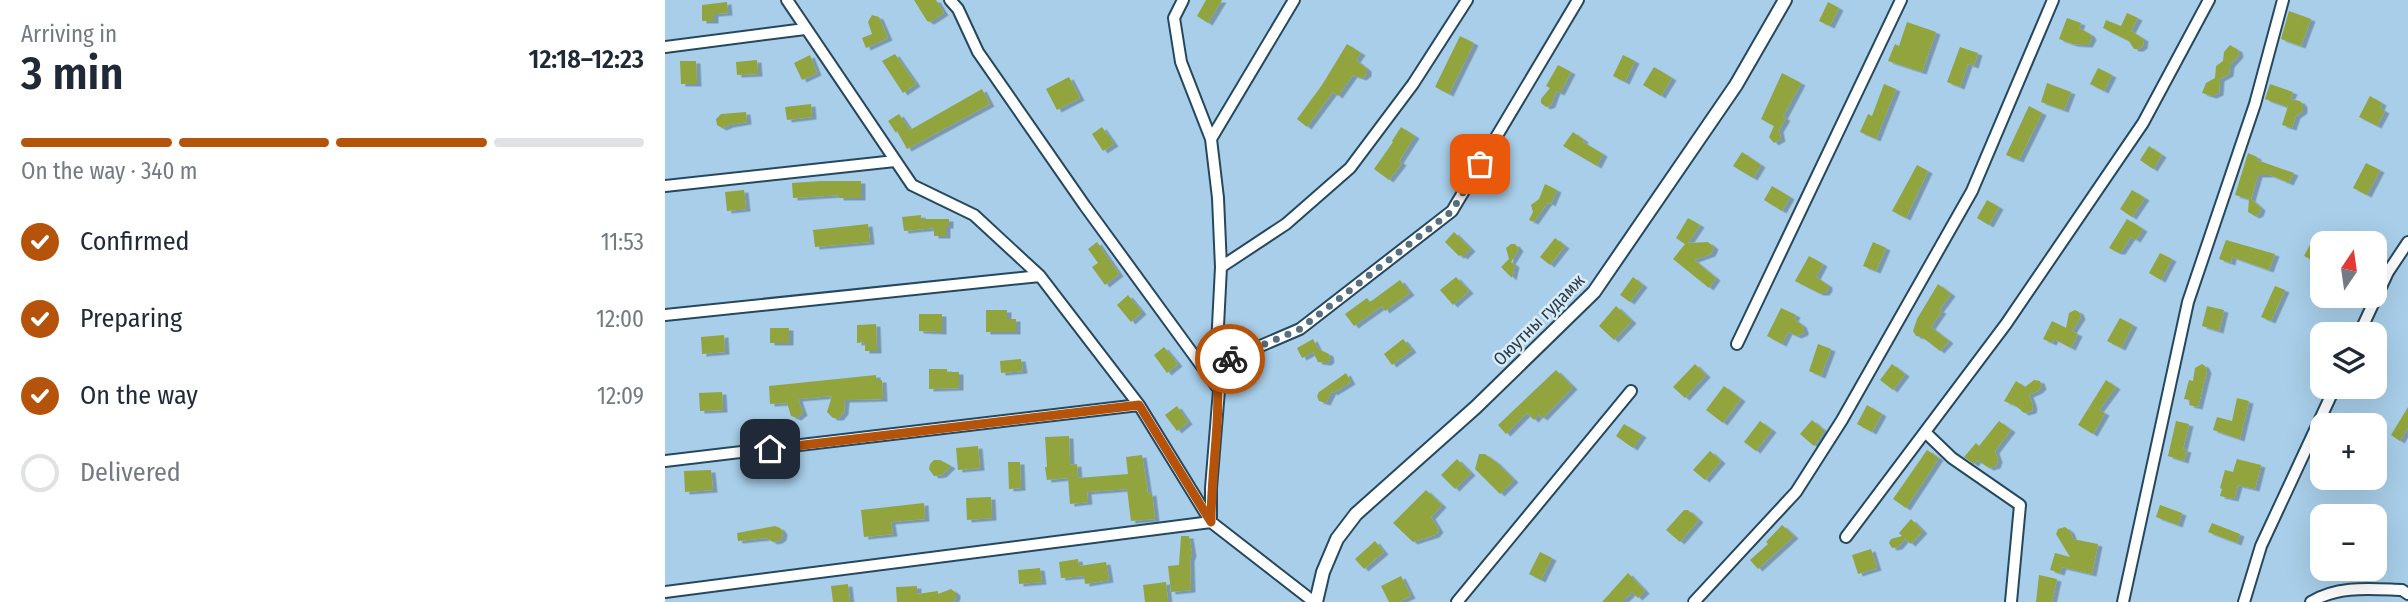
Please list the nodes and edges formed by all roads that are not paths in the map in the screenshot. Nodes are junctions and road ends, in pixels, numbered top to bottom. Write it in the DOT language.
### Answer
graph roads {
  1 [pos="787,0"];
  2 [pos="950,0"];
  3 [pos="1183,0"];
  4 [pos="1294,0"];
  5 [pos="1467,0"];
  6 [pos="1578,0"];
  7 [pos="1785,0"];
  8 [pos="1901,0"];
  9 [pos="2053,0"];
  10 [pos="2209,0"];
  11 [pos="2283,0"];
  12 [pos="805,29"];
  13 [pos="665,47"];
  14 [pos="1211,139"];
  15 [pos="895,161"];
  16 [pos="665,186"];
  17 [pos="2408,242"];
  18 [pos="1221,267"];
  19 [pos="1040,276"];
  20 [pos="665,316"];
  21 [pos="2365,322"];
  22 [pos="1737,344"];
  23 [pos="1216,365"];
  24 [pos="1219,390"];
  25 [pos="1631,391"];
  26 [pos="2329,399"];
  27 [pos="1139,405"];
  28 [pos="1926,433"];
  29 [pos="665,461"];
  30 [pos="1211,522"];
  31 [pos="1846,537"];
  32 [pos="2406,589"];
  33 [pos="665,592"];
  34 [pos="1315,602"];
  35 [pos="1457,602"];
  36 [pos="1694,602"];
  37 [pos="2011,602"];
  38 [pos="2123,602"];
  39 [pos="2244,602"];
  40 [pos="2311,602"];
  1 -- 12 [label="street"];
  2 -- 24 [label="street"];
  3 -- 14 [label="street"];
  4 -- 14 [label="street"];
  5 -- 18 [label="street"];
  6 -- 23 [label="street"];
  7 -- 34 [label="street, Оюутны гудамж"];
  8 -- 22 [label="street"];
  9 -- 36 [label="street"];
  10 -- 28 [label="street"];
  11 -- 38 [label="street"];
  12 -- 13 [label="street"];
  12 -- 15 [label="street"];
  14 -- 18 [label="street"];
  15 -- 16 [label="street"];
  15 -- 19 [label="street"];
  17 -- 21 [label="street"];
  18 -- 23 [label="street"];
  19 -- 20 [label="street"];
  19 -- 27 [label="street"];
  23 -- 24 [label="street"];
  24 -- 30 [label="street"];
  25 -- 35 [label="street"];
  26 -- 39 [label="street"];
  27 -- 29 [label="street"];
  27 -- 30 [label="street"];
  28 -- 31 [label="street"];
  28 -- 37 [label="street"];
  30 -- 33 [label="street"];
  30 -- 34 [label="street"];
  32 -- 40 [label="street"];
}
